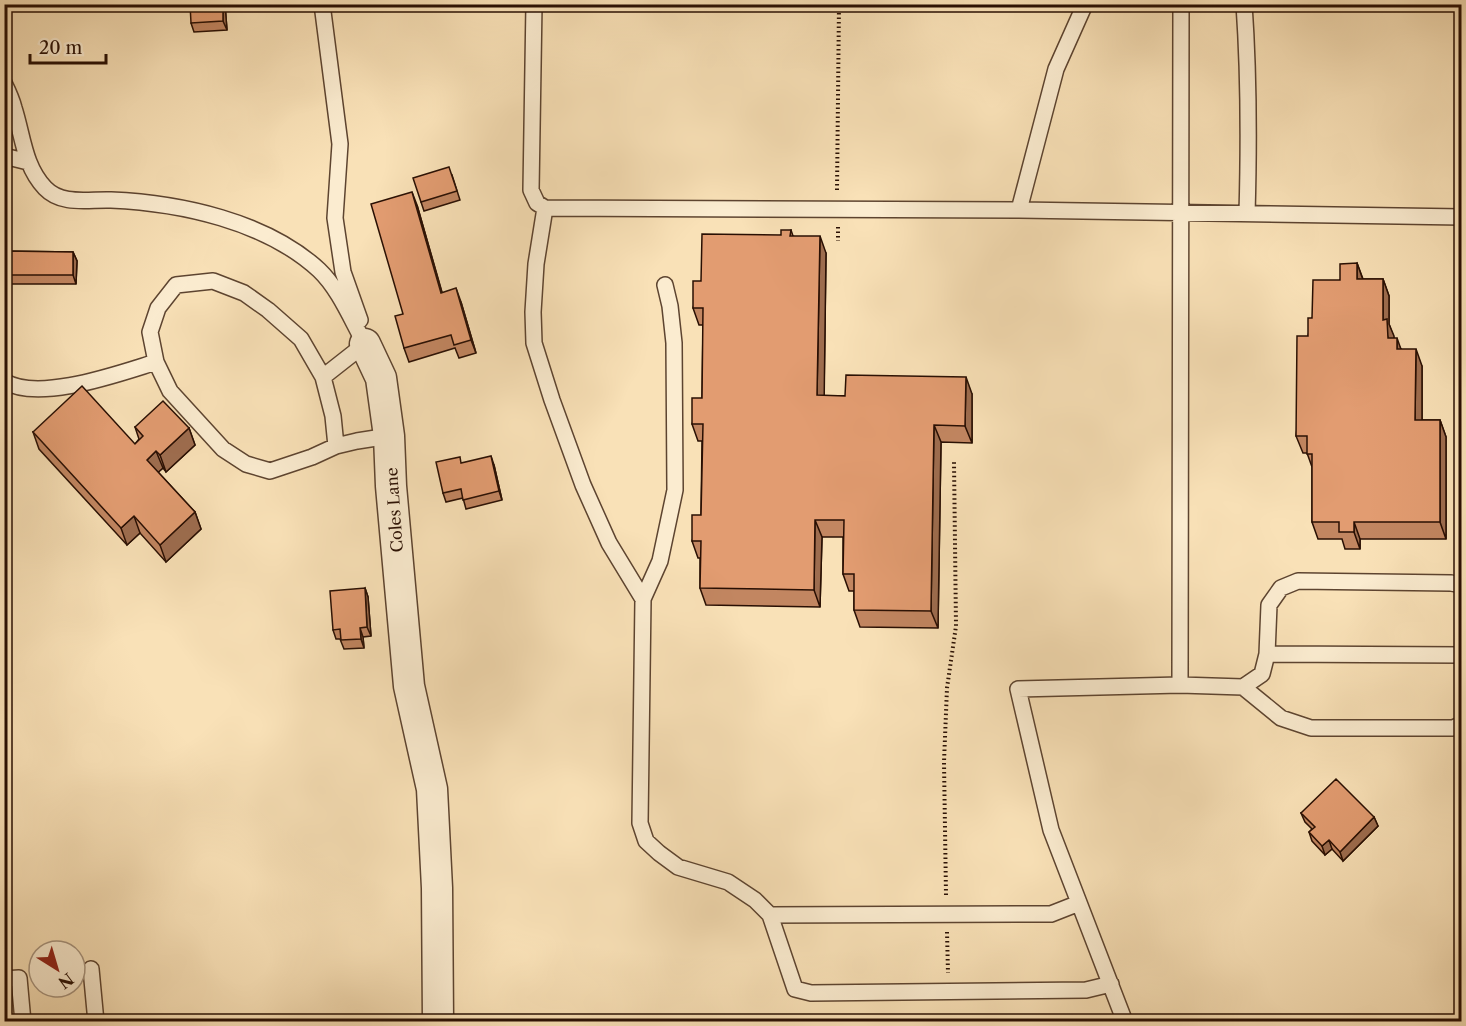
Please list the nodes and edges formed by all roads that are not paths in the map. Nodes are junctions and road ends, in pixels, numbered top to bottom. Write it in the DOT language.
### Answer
graph roads {
  1 [pos="322,4"];
  2 [pos="534,4"];
  3 [pos="1085,4"];
  4 [pos="1181,4"];
  5 [pos="1244,4"];
  6 [pos="4,83"];
  7 [pos="4,156"];
  8 [pos="28,162"];
  9 [pos="545,208"];
  10 [pos="1018,210"];
  11 [pos="1180,213"];
  12 [pos="1247,214"];
  13 [pos="1461,217"];
  14 [pos="666,285"];
  15 [pos="365,344"];
  16 [pos="156,362"];
  17 [pos="323,377"];
  18 [pos="4,381"];
  19 [pos="389,436"];
  20 [pos="336,446"];
  21 [pos="1461,585"];
  22 [pos="643,599"];
  23 [pos="1267,654"];
  24 [pos="1461,655"];
  25 [pos="1180,685"];
  26 [pos="1243,687"];
  27 [pos="1461,724"];
  28 [pos="1079,903"];
  29 [pos="770,915"];
  30 [pos="91,969"];
  31 [pos="4,980"];
  32 [pos="1111,984"];
  33 [pos="23,1022"];
  34 [pos="96,1022"];
  35 [pos="438,1022"];
  36 [pos="1125,1022"];
  1 -- 15 [label="lane, Coles Lane"];
  2 -- 9 [label="lane"];
  3 -- 10 [label="lane"];
  4 -- 11 [label="lane"];
  5 -- 12 [label="lane"];
  6 -- 8 [label="lane"];
  7 -- 8 [label="lane"];
  8 -- 15 [label="lane"];
  9 -- 10 [label="lane"];
  9 -- 22 [label="lane"];
  10 -- 11 [label="lane"];
  11 -- 12 [label="lane"];
  11 -- 25 [label="lane"];
  12 -- 13 [label="lane"];
  14 -- 22 [label="lane"];
  15 -- 17 [label="lane"];
  15 -- 19 [label="street, Coles Lane"];
  16 -- 17 [label="lane"];
  16 -- 18 [label="lane"];
  16 -- 20 [label="lane"];
  17 -- 20 [label="lane"];
  19 -- 20 [label="lane"];
  19 -- 35 [label="street, Coles Lane"];
  21 -- 23 [label="lane"];
  22 -- 29 [label="lane"];
  23 -- 24 [label="lane"];
  23 -- 26 [label="lane"];
  25 -- 26 [label="lane"];
  25 -- 28 [label="lane"];
  26 -- 27 [label="lane"];
  28 -- 29 [label="lane"];
  28 -- 32 [label="lane"];
  29 -- 32 [label="lane"];
  30 -- 34 [label="lane"];
  31 -- 33 [label="lane"];
  32 -- 36 [label="lane"];
}
